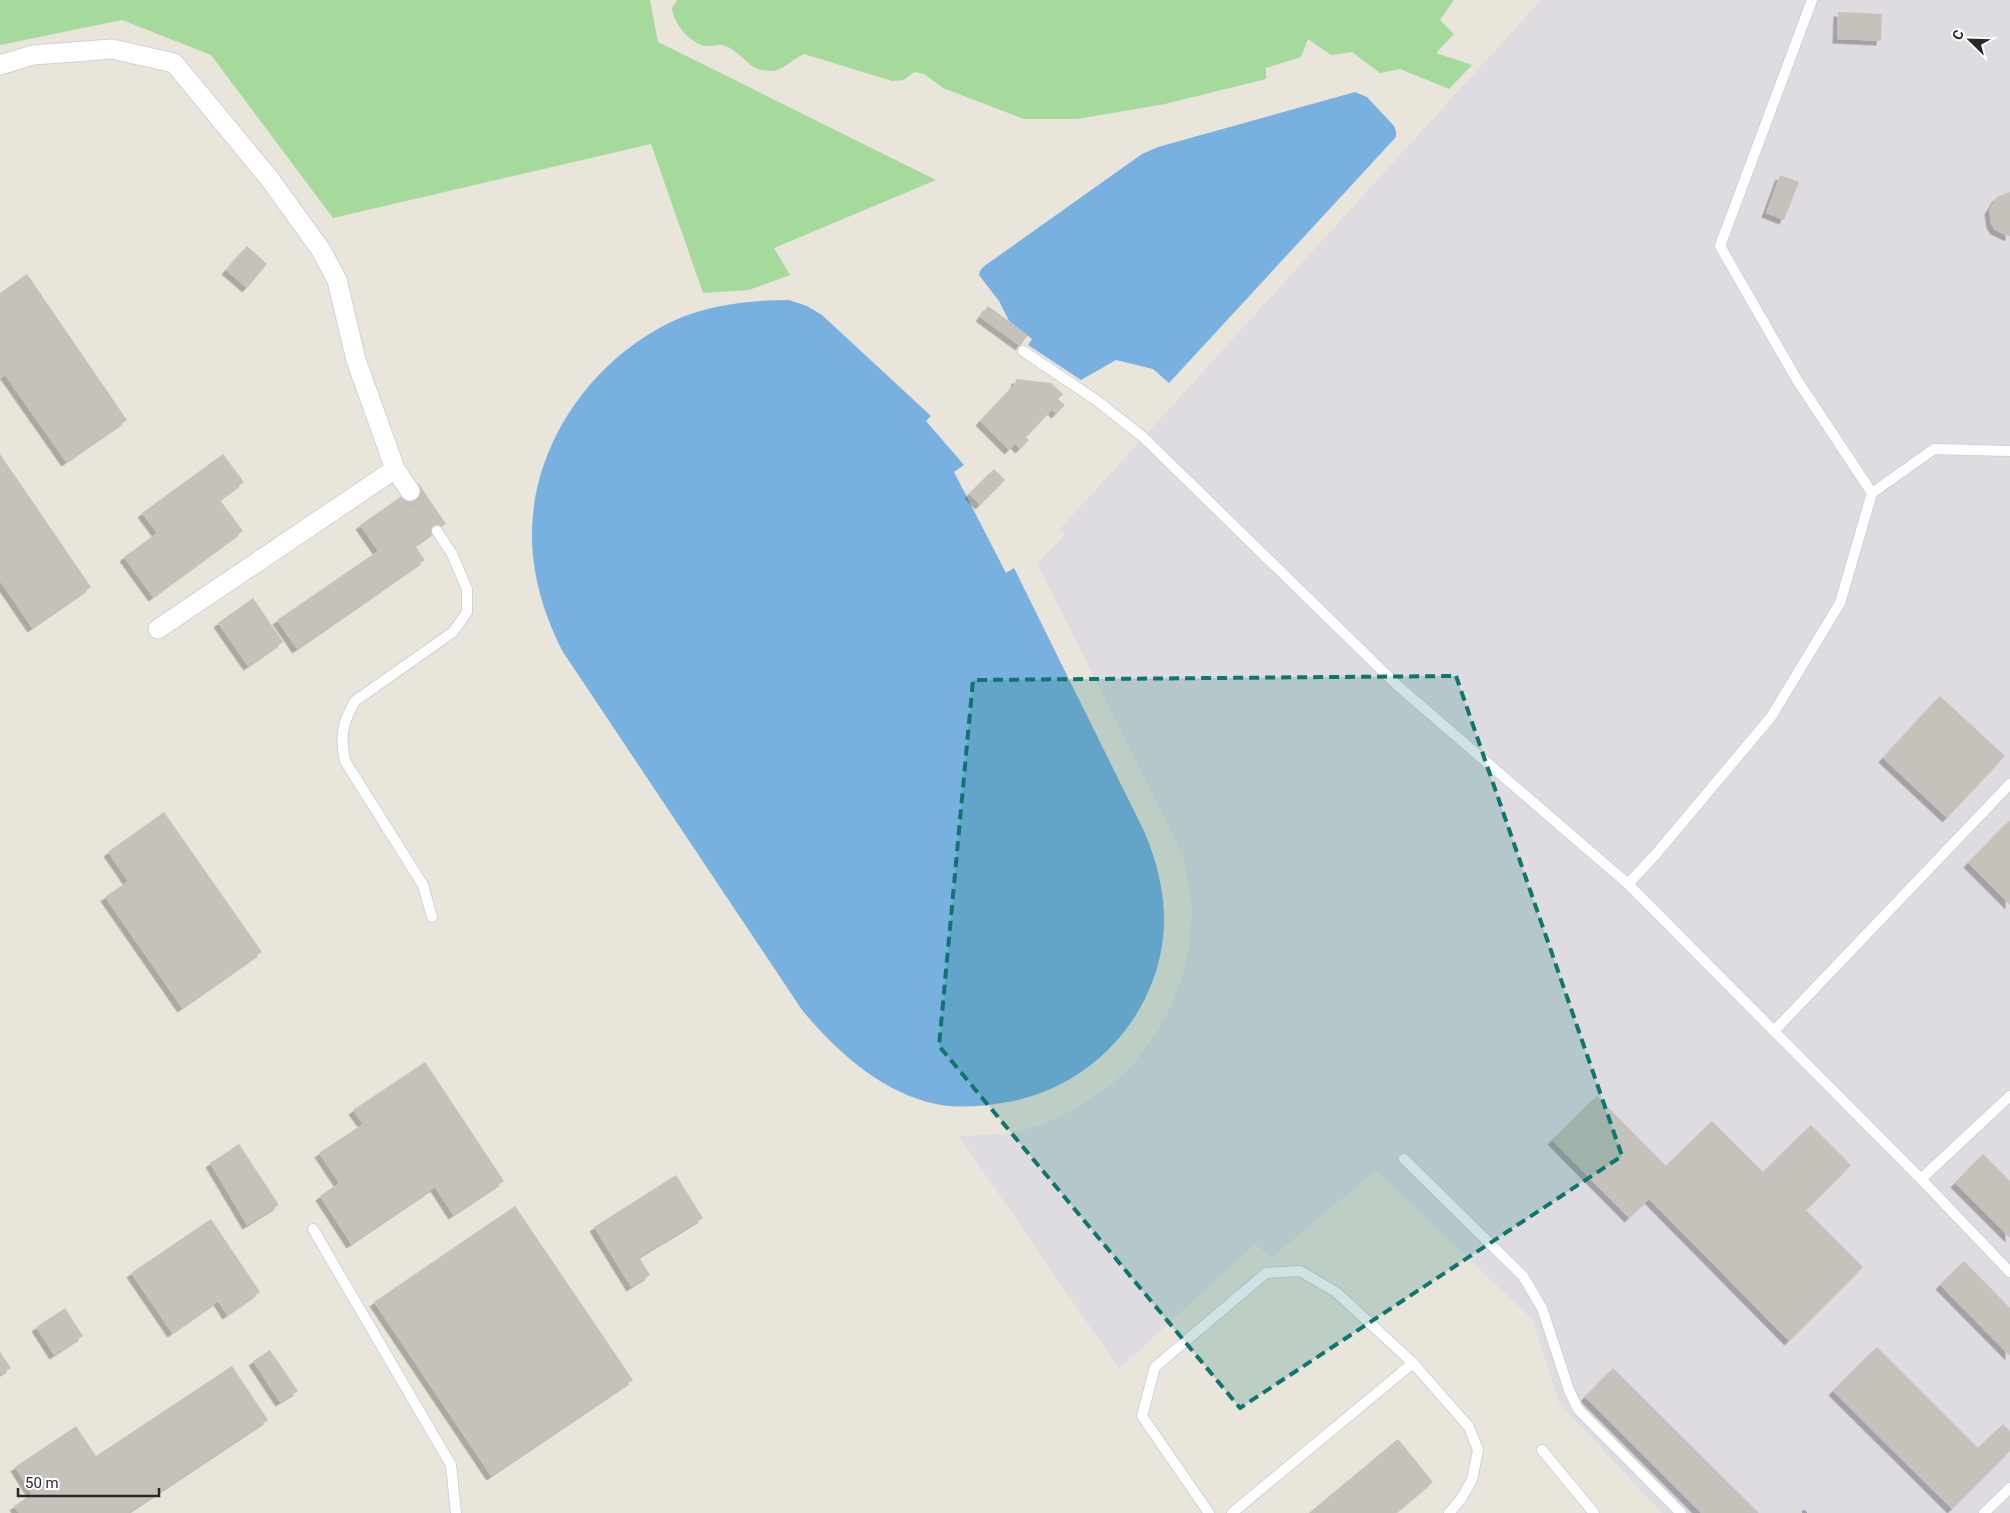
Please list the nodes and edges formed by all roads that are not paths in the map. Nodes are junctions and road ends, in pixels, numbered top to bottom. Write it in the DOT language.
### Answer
graph roads {
  1 [pos="1812,0"];
  2 [pos="0,65"];
  3 [pos="1023,351"];
  4 [pos="2010,451"];
  5 [pos="395,469"];
  6 [pos="410,490"];
  7 [pos="1872,493"];
  8 [pos="437,531"];
  9 [pos="158,629"];
  10 [pos="2010,784"];
  11 [pos="1628,884"];
  12 [pos="432,917"];
  13 [pos="1774,1031"];
  14 [pos="2010,1096"];
  15 [pos="1404,1158"];
  16 [pos="1921,1179"];
  17 [pos="313,1228"];
  18 [pos="2010,1272"];
  19 [pos="1414,1364"];
  20 [pos="1542,1450"];
  21 [pos="2010,1488"];
  22 [pos="456,1513"];
  23 [pos="1209,1513"];
  24 [pos="1232,1513"];
  25 [pos="1449,1513"];
  26 [pos="1594,1513"];
  27 [pos="1681,1513"];
  28 [pos="1984,1513"];
  1 -- 7 [label="lane"];
  2 -- 5 [label="street"];
  3 -- 11 [label="lane"];
  4 -- 7 [label="lane"];
  5 -- 6 [label="street"];
  5 -- 9 [label="street"];
  7 -- 11 [label="lane"];
  8 -- 12 [label="lane"];
  10 -- 13 [label="lane"];
  11 -- 13 [label="lane"];
  13 -- 16 [label="lane"];
  14 -- 16 [label="lane"];
  15 -- 27 [label="lane"];
  16 -- 18 [label="lane"];
  17 -- 22 [label="lane"];
  19 -- 23 [label="lane"];
  19 -- 24 [label="lane"];
  19 -- 25 [label="lane"];
  20 -- 26 [label="lane"];
  21 -- 28 [label="lane"];
}
